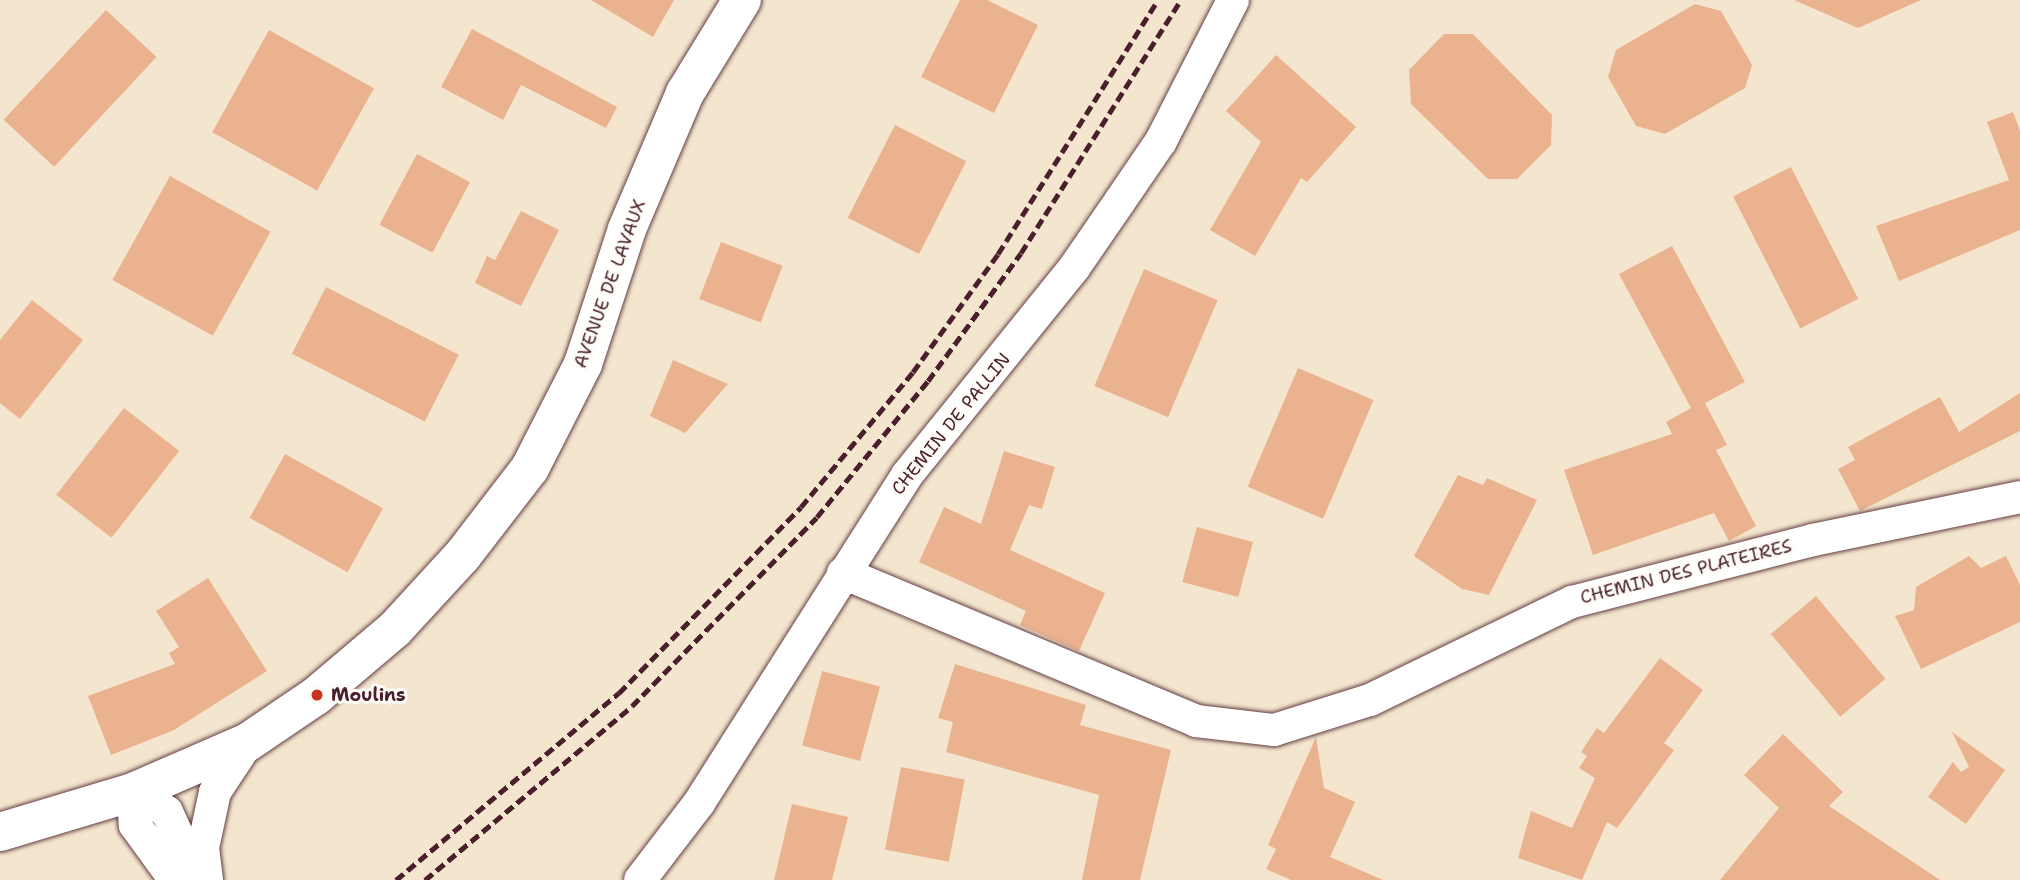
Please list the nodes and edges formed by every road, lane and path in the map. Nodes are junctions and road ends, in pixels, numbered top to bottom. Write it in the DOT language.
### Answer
graph roads {
  1 [pos="742,0"];
  2 [pos="1233,0"];
  3 [pos="2020,496"];
  4 [pos="844,573"];
  5 [pos="248,742"];
  6 [pos="133,792"];
  7 [pos="0,832"];
  8 [pos="175,880"];
  9 [pos="199,880"];
  10 [pos="207,880"];
  11 [pos="640,880"];
  1 -- 5 [label="main road, AVENUE DE LAVAUX"];
  2 -- 4 [label="street, CHEMIN DE PALLIN"];
  3 -- 4 [label="street, CHEMIN DES PLATEIRES"];
  4 -- 11 [label="street, CHEMIN DE PALLIN"];
  5 -- 6 [label="main road, AVENUE DE LAVAUX"];
  5 -- 10 [label="street"];
  6 -- 7 [label="main road, AVENUE DE LAVAUX"];
  6 -- 8 [label="street"];
  6 -- 9 [label="street"];
}
